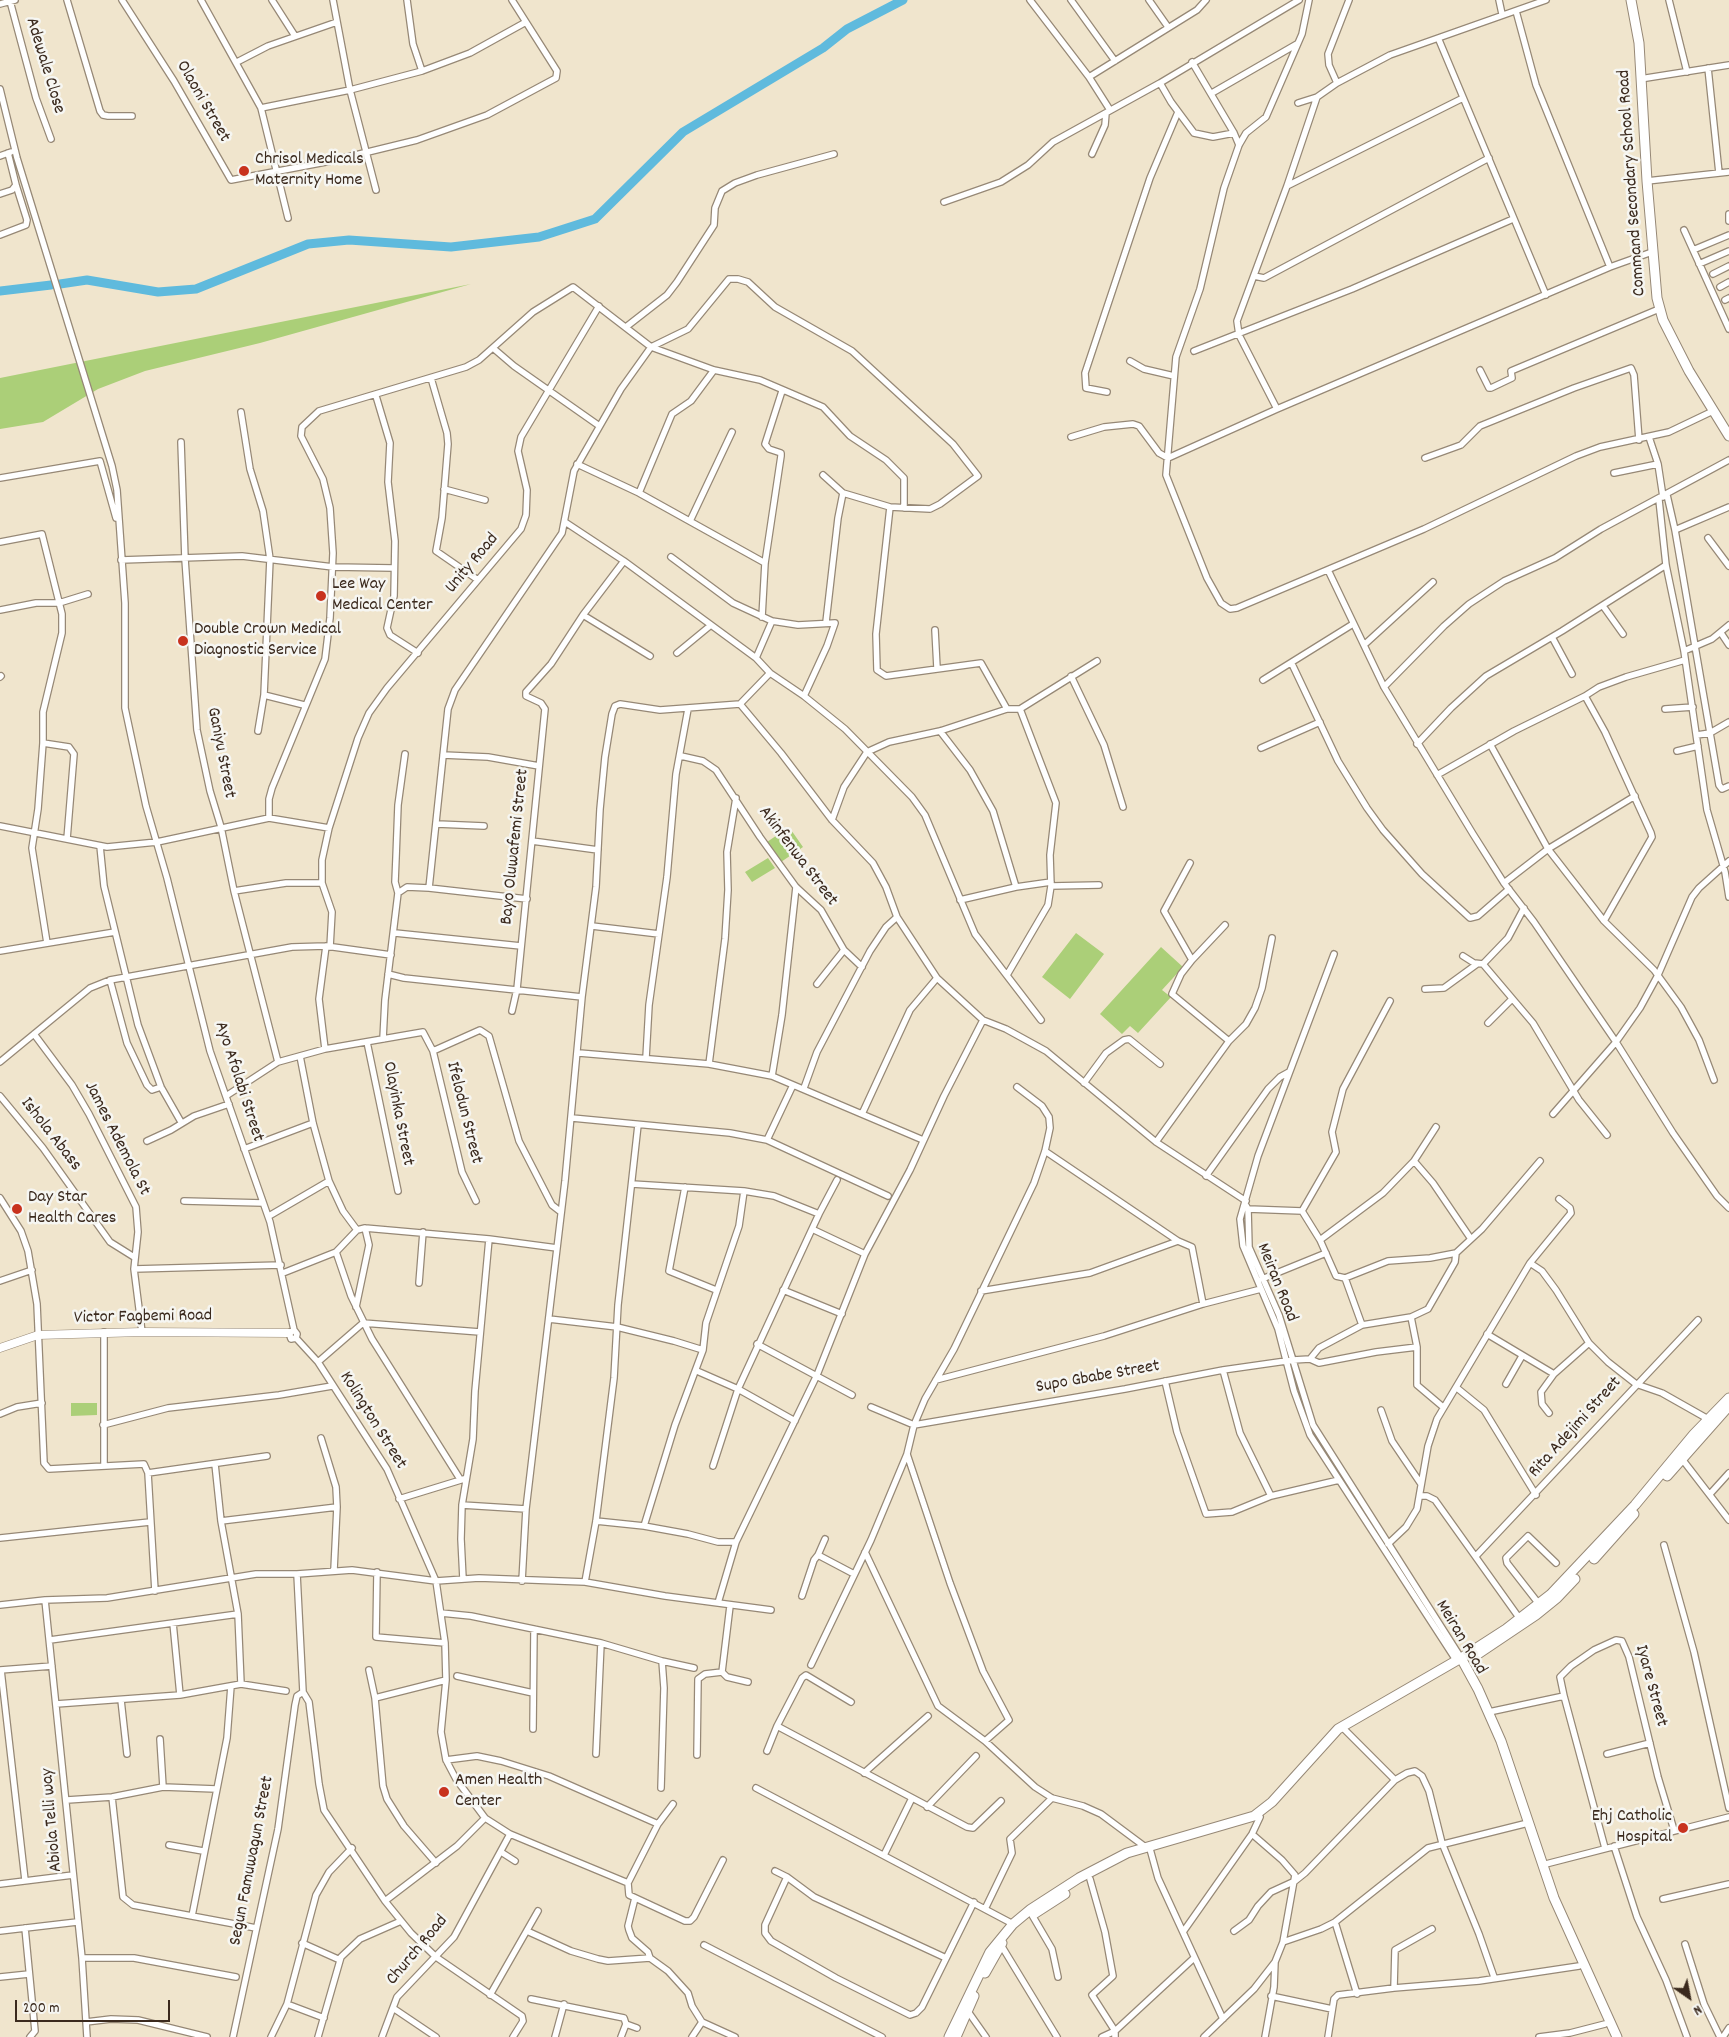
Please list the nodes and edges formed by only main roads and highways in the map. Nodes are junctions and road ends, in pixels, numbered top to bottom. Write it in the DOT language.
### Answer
graph roads {
  1 [pos="1631,0"];
  2 [pos="1729,436"];
  3 [pos="1729,1398"];
  4 [pos="1729,1406"];
  5 [pos="1686,1449"];
  6 [pos="1460,1661"];
  7 [pos="1476,1691"];
  8 [pos="1147,1848"];
  9 [pos="966,2009"];
  10 [pos="949,2037"];
  11 [pos="956,2037"];
  12 [pos="1611,2037"];
  13 [pos="1617,2037"];
  1 -- 2 [label="main road, Command Secondary School Road"];
  3 -- 5 [label="main road"];
  4 -- 5 [label="main road"];
  5 -- 6 [label="main road"];
  5 -- 6 [label="main road"];
  6 -- 7 [label="main road, Meiran Road"];
  6 -- 8 [label="main road"];
  6 -- 8 [label="main road"];
  7 -- 12 [label="main road, Meiran Road"];
  7 -- 13 [label="main road, Meiran Road"];
  8 -- 9 [label="main road"];
  8 -- 9 [label="main road"];
  9 -- 10 [label="main road"];
  9 -- 11 [label="main road"];
}
